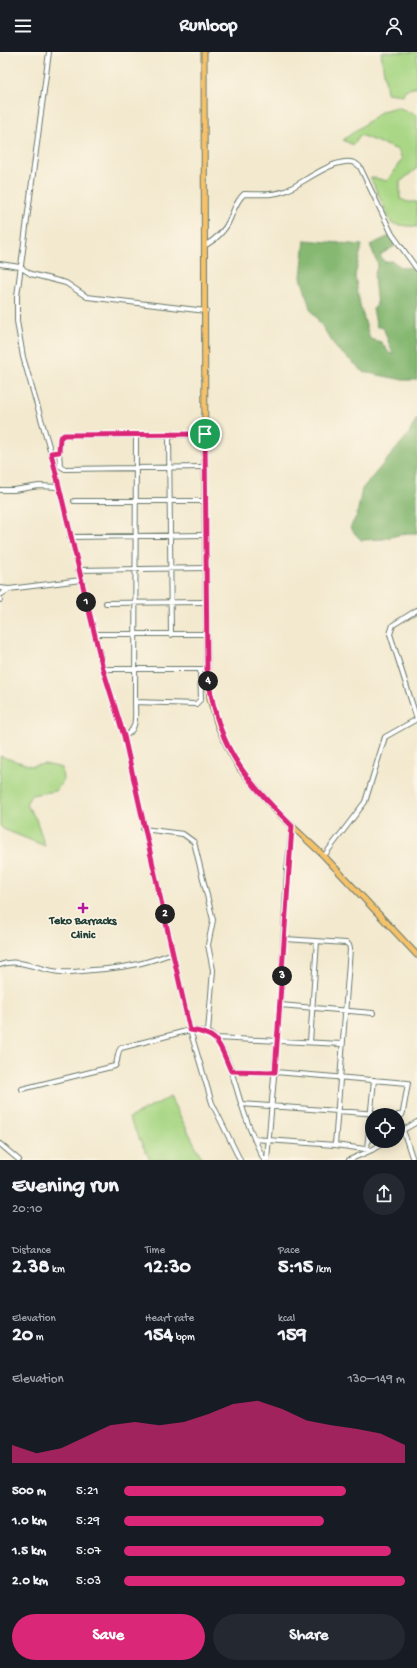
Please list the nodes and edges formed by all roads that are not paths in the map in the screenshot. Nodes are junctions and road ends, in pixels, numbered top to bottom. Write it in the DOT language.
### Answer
graph roads {
  1 [pos="49,52"];
  2 [pos="204,52"];
  3 [pos="203,246"];
  4 [pos="0,264"];
  5 [pos="20,267"];
  6 [pos="417,269"];
  7 [pos="206,311"];
  8 [pos="136,434"];
  9 [pos="169,434"];
  10 [pos="205,434"];
  11 [pos="59,452"];
  12 [pos="51,453"];
  13 [pos="170,467"];
  14 [pos="205,467"];
  15 [pos="135,468"];
  16 [pos="58,487"];
  17 [pos="0,490"];
  18 [pos="74,501"];
  19 [pos="170,501"];
  20 [pos="205,501"];
  21 [pos="134,502"];
  22 [pos="135,535"];
  23 [pos="170,535"];
  24 [pos="205,535"];
  25 [pos="70,537"];
  26 [pos="170,568"];
  27 [pos="206,568"];
  28 [pos="135,569"];
  29 [pos="78,570"];
  30 [pos="81,580"];
  31 [pos="0,588"];
  32 [pos="9,589"];
  33 [pos="0,595"];
  34 [pos="170,602"];
  35 [pos="206,602"];
  36 [pos="106,603"];
  37 [pos="136,603"];
  38 [pos="417,610"];
  39 [pos="94,634"];
  40 [pos="206,634"];
  41 [pos="136,635"];
  42 [pos="170,635"];
  43 [pos="103,669"];
  44 [pos="136,669"];
  45 [pos="200,669"];
  46 [pos="207,669"];
  47 [pos="135,702"];
  48 [pos="417,719"];
  49 [pos="124,736"];
  50 [pos="292,826"];
  51 [pos="143,828"];
  52 [pos="324,856"];
  53 [pos="285,939"];
  54 [pos="317,941"];
  55 [pos="173,953"];
  56 [pos="417,955"];
  57 [pos="0,964"];
  58 [pos="280,1005"];
  59 [pos="313,1008"];
  60 [pos="345,1010"];
  61 [pos="373,1013"];
  62 [pos="190,1030"];
  63 [pos="208,1032"];
  64 [pos="216,1038"];
  65 [pos="277,1040"];
  66 [pos="310,1042"];
  67 [pos="342,1044"];
  68 [pos="231,1071"];
  69 [pos="275,1072"];
  70 [pos="341,1078"];
  71 [pos="374,1080"];
  72 [pos="22,1089"];
  73 [pos="241,1104"];
  74 [pos="272,1106"];
  75 [pos="372,1108"];
  76 [pos="404,1108"];
  77 [pos="338,1110"];
  78 [pos="365,1112"];
  79 [pos="417,1122"];
  80 [pos="405,1129"];
  81 [pos="405,1136"];
  82 [pos="254,1138"];
  83 [pos="269,1140"];
  84 [pos="0,1144"];
  85 [pos="335,1145"];
  86 [pos="375,1148"];
  87 [pos="367,1149"];
  88 [pos="372,1150"];
  89 [pos="18,1160"];
  90 [pos="240,1160"];
  91 [pos="266,1160"];
  92 [pos="349,1160"];
  93 [pos="413,1160"];
  1 -- 5 [label="street"];
  2 -- 3 [label="main road"];
  3 -- 6 [label="street"];
  3 -- 7 [label="main road"];
  4 -- 5 [label="street"];
  5 -- 7 [label="street"];
  5 -- 12 [label="street"];
  7 -- 10 [label="main road"];
  8 -- 9 [label="street"];
  8 -- 11 [label="street"];
  8 -- 15 [label="street"];
  9 -- 10 [label="street"];
  9 -- 13 [label="street"];
  10 -- 14 [label="main road"];
  11 -- 12 [label="street"];
  11 -- 15 [label="street"];
  12 -- 16 [label="street"];
  13 -- 14 [label="street"];
  13 -- 15 [label="street"];
  13 -- 19 [label="street"];
  14 -- 20 [label="main road"];
  15 -- 21 [label="street"];
  16 -- 17 [label="street"];
  16 -- 25 [label="street"];
  18 -- 21 [label="street"];
  19 -- 20 [label="street"];
  19 -- 21 [label="street"];
  19 -- 23 [label="street"];
  20 -- 24 [label="main road"];
  21 -- 22 [label="street"];
  22 -- 23 [label="street"];
  22 -- 25 [label="street"];
  22 -- 28 [label="street"];
  23 -- 24 [label="street"];
  23 -- 26 [label="street"];
  24 -- 27 [label="main road"];
  25 -- 29 [label="street"];
  26 -- 27 [label="street"];
  26 -- 28 [label="street"];
  26 -- 34 [label="street"];
  27 -- 35 [label="main road"];
  28 -- 29 [label="street"];
  28 -- 37 [label="street"];
  29 -- 30 [label="street"];
  30 -- 32 [label="street"];
  30 -- 39 [label="street"];
  31 -- 32 [label="street"];
  32 -- 33 [label="street"];
  34 -- 35 [label="street"];
  34 -- 37 [label="street"];
  34 -- 42 [label="street"];
  35 -- 40 [label="main road"];
  36 -- 37 [label="street"];
  37 -- 41 [label="street"];
  38 -- 48 [label="street"];
  39 -- 41 [label="street"];
  39 -- 43 [label="street"];
  40 -- 42 [label="street"];
  40 -- 46 [label="main road"];
  41 -- 42 [label="street"];
  41 -- 44 [label="street"];
  43 -- 44 [label="street"];
  43 -- 49 [label="street"];
  44 -- 45 [label="street"];
  44 -- 47 [label="street"];
  45 -- 46 [label="street"];
  45 -- 47 [label="street"];
  46 -- 50 [label="main road"];
  47 -- 49 [label="street"];
  48 -- 52 [label="street"];
  49 -- 51 [label="street"];
  50 -- 52 [label="main road"];
  50 -- 53 [label="street"];
  51 -- 55 [label="street"];
  51 -- 63 [label="street"];
  52 -- 56 [label="main road"];
  53 -- 54 [label="street"];
  53 -- 58 [label="street"];
  54 -- 59 [label="street"];
  54 -- 60 [label="street"];
  55 -- 57 [label="street"];
  55 -- 62 [label="street"];
  58 -- 59 [label="street"];
  58 -- 65 [label="street"];
  59 -- 60 [label="street"];
  59 -- 66 [label="street"];
  60 -- 61 [label="street"];
  60 -- 67 [label="street"];
  62 -- 63 [label="street"];
  62 -- 72 [label="street"];
  62 -- 90 [label="street"];
  63 -- 64 [label="street"];
  64 -- 65 [label="street"];
  64 -- 68 [label="street"];
  65 -- 66 [label="street"];
  65 -- 69 [label="street"];
  66 -- 67 [label="street"];
  67 -- 70 [label="street"];
  68 -- 69 [label="street"];
  68 -- 73 [label="street"];
  69 -- 70 [label="street"];
  69 -- 74 [label="street"];
  70 -- 71 [label="street"];
  70 -- 77 [label="street"];
  71 -- 75 [label="street"];
  71 -- 76 [label="street"];
  73 -- 74 [label="street"];
  73 -- 82 [label="street"];
  74 -- 77 [label="street"];
  74 -- 83 [label="street"];
  77 -- 78 [label="street"];
  77 -- 85 [label="street"];
  79 -- 80 [label="street"];
  81 -- 93 [label="street"];
  82 -- 83 [label="street"];
  82 -- 91 [label="street"];
  83 -- 85 [label="street"];
  83 -- 91 [label="street"];
  84 -- 89 [label="street"];
  85 -- 87 [label="street"];
  86 -- 88 [label="street"];
  87 -- 88 [label="street"];
  88 -- 92 [label="street"];
}
